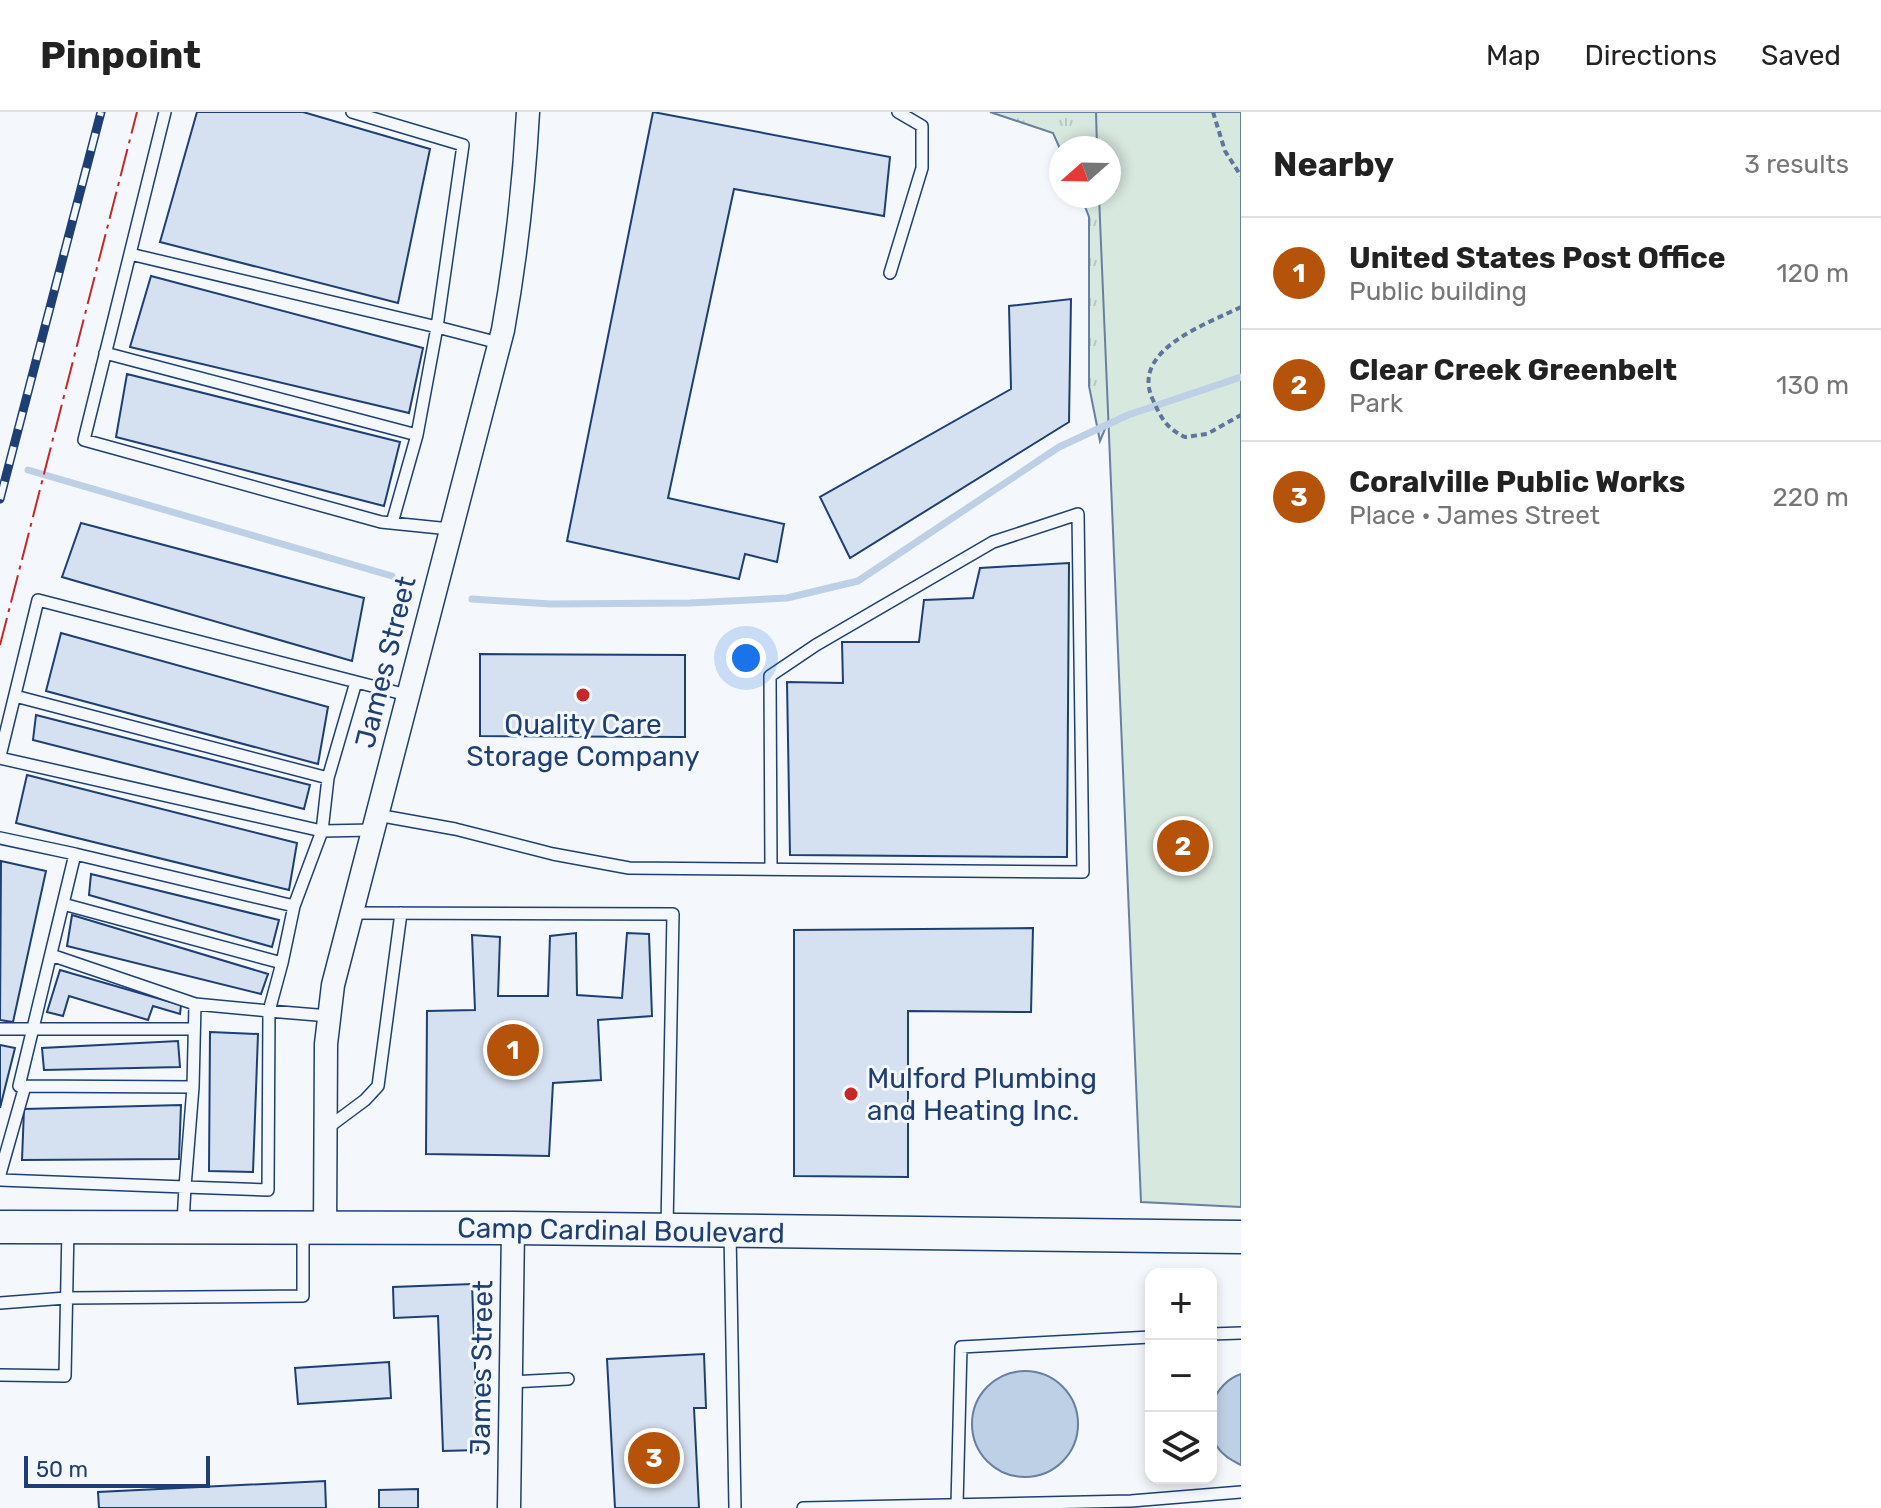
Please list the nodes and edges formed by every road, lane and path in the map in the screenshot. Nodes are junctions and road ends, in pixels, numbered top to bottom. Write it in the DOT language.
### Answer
graph roads {
  1 [pos="165,112"];
  2 [pos="352,112"];
  3 [pos="528,112"];
  4 [pos="898,112"];
  5 [pos="1213,112"];
  6 [pos="1241,176"];
  7 [pos="130,254"];
  8 [pos="890,273"];
  9 [pos="1241,307"];
  10 [pos="437,327"];
  11 [pos="499,343"];
  12 [pos="105,353"];
  13 [pos="1241,415"];
  14 [pos="417,435"];
  15 [pos="392,523"];
  16 [pos="450,529"];
  17 [pos="356,682"];
  18 [pos="407,695"];
  19 [pos="15,696"];
  20 [pos="0,757"];
  21 [pos="328,778"];
  22 [pos="375,822"];
  23 [pos="322,831"];
  24 [pos="0,838"];
  25 [pos="75,854"];
  26 [pos="771,868"];
  27 [pos="63,904"];
  28 [pos="294,906"];
  29 [pos="352,913"];
  30 [pos="401,913"];
  31 [pos="51,955"];
  32 [pos="282,963"];
  33 [pos="195,1004"];
  34 [pos="269,1011"];
  35 [pos="329,1016"];
  36 [pos="0,1029"];
  37 [pos="194,1029"];
  38 [pos="33,1030"];
  39 [pos="25,1086"];
  40 [pos="193,1087"];
  41 [pos="326,1129"];
  42 [pos="0,1174"];
  43 [pos="0,1180"];
  44 [pos="185,1187"];
  45 [pos="0,1227"];
  46 [pos="68,1228"];
  47 [pos="182,1228"];
  48 [pos="314,1228"];
  49 [pos="513,1228"];
  50 [pos="667,1231"];
  51 [pos="730,1232"];
  52 [pos="1241,1237"];
  53 [pos="66,1298"];
  54 [pos="0,1303"];
  55 [pos="1241,1333"];
  56 [pos="1217,1334"];
  57 [pos="1145,1337"];
  58 [pos="0,1375"];
  59 [pos="568,1379"];
  60 [pos="511,1382"];
  61 [pos="1241,1492"];
  62 [pos="957,1505"];
  63 [pos="509,1508"];
  64 [pos="735,1508"];
  65 [pos="803,1508"];
  1 -- 7 [label="lane"];
  2 -- 10 [label="lane"];
  3 -- 11 [label="street, James Street"];
  4 -- 8 [label="lane"];
  5 -- 6 [label="path"];
  7 -- 10 [label="lane"];
  7 -- 12 [label="lane"];
  9 -- 13 [label="path"];
  10 -- 11 [label="lane"];
  10 -- 14 [label="lane"];
  11 -- 16 [label="street, James Street"];
  12 -- 14 [label="lane"];
  12 -- 15 [label="lane"];
  14 -- 15 [label="lane"];
  15 -- 16 [label="lane"];
  16 -- 18 [label="street, James Street"];
  17 -- 18 [label="lane"];
  17 -- 19 [label="lane"];
  17 -- 21 [label="lane"];
  18 -- 22 [label="street, James Street"];
  19 -- 20 [label="lane"];
  19 -- 21 [label="lane"];
  20 -- 23 [label="lane"];
  21 -- 23 [label="lane"];
  22 -- 23 [label="lane"];
  22 -- 26 [label="lane"];
  22 -- 29 [label="street, James Street"];
  23 -- 28 [label="lane"];
  24 -- 25 [label="lane"];
  25 -- 27 [label="lane"];
  25 -- 28 [label="lane"];
  26 -- 26 [label="lane"];
  27 -- 31 [label="lane"];
  27 -- 32 [label="lane"];
  28 -- 32 [label="lane"];
  29 -- 30 [label="lane"];
  29 -- 35 [label="street, James Street"];
  30 -- 41 [label="lane"];
  30 -- 50 [label="lane"];
  31 -- 33 [label="lane"];
  31 -- 38 [label="lane"];
  32 -- 34 [label="lane"];
  33 -- 34 [label="lane"];
  33 -- 37 [label="lane"];
  34 -- 35 [label="lane"];
  34 -- 44 [label="lane"];
  35 -- 41 [label="street, James Street"];
  36 -- 38 [label="lane"];
  37 -- 38 [label="lane"];
  37 -- 40 [label="lane"];
  38 -- 39 [label="lane"];
  39 -- 40 [label="lane"];
  39 -- 42 [label="lane"];
  40 -- 44 [label="lane"];
  41 -- 48 [label="street, James Street"];
  43 -- 44 [label="lane"];
  44 -- 47 [label="lane"];
  45 -- 46 [label="street, Camp Cardinal Boulevard"];
  46 -- 47 [label="street, Camp Cardinal Boulevard"];
  46 -- 53 [label="lane"];
  47 -- 48 [label="street, Camp Cardinal Boulevard"];
  48 -- 49 [label="street, Camp Cardinal Boulevard"];
  48 -- 53 [label="lane"];
  49 -- 50 [label="street, Camp Cardinal Boulevard"];
  49 -- 60 [label="street, James Street"];
  50 -- 51 [label="street, Camp Cardinal Boulevard"];
  51 -- 52 [label="street, Camp Cardinal Boulevard"];
  51 -- 64 [label="lane"];
  53 -- 54 [label="lane"];
  53 -- 58 [label="lane"];
  55 -- 56 [label="lane"];
  57 -- 62 [label="lane"];
  59 -- 60 [label="lane"];
  60 -- 63 [label="street, James Street"];
  61 -- 62 [label="lane"];
  62 -- 65 [label="lane"];
}
